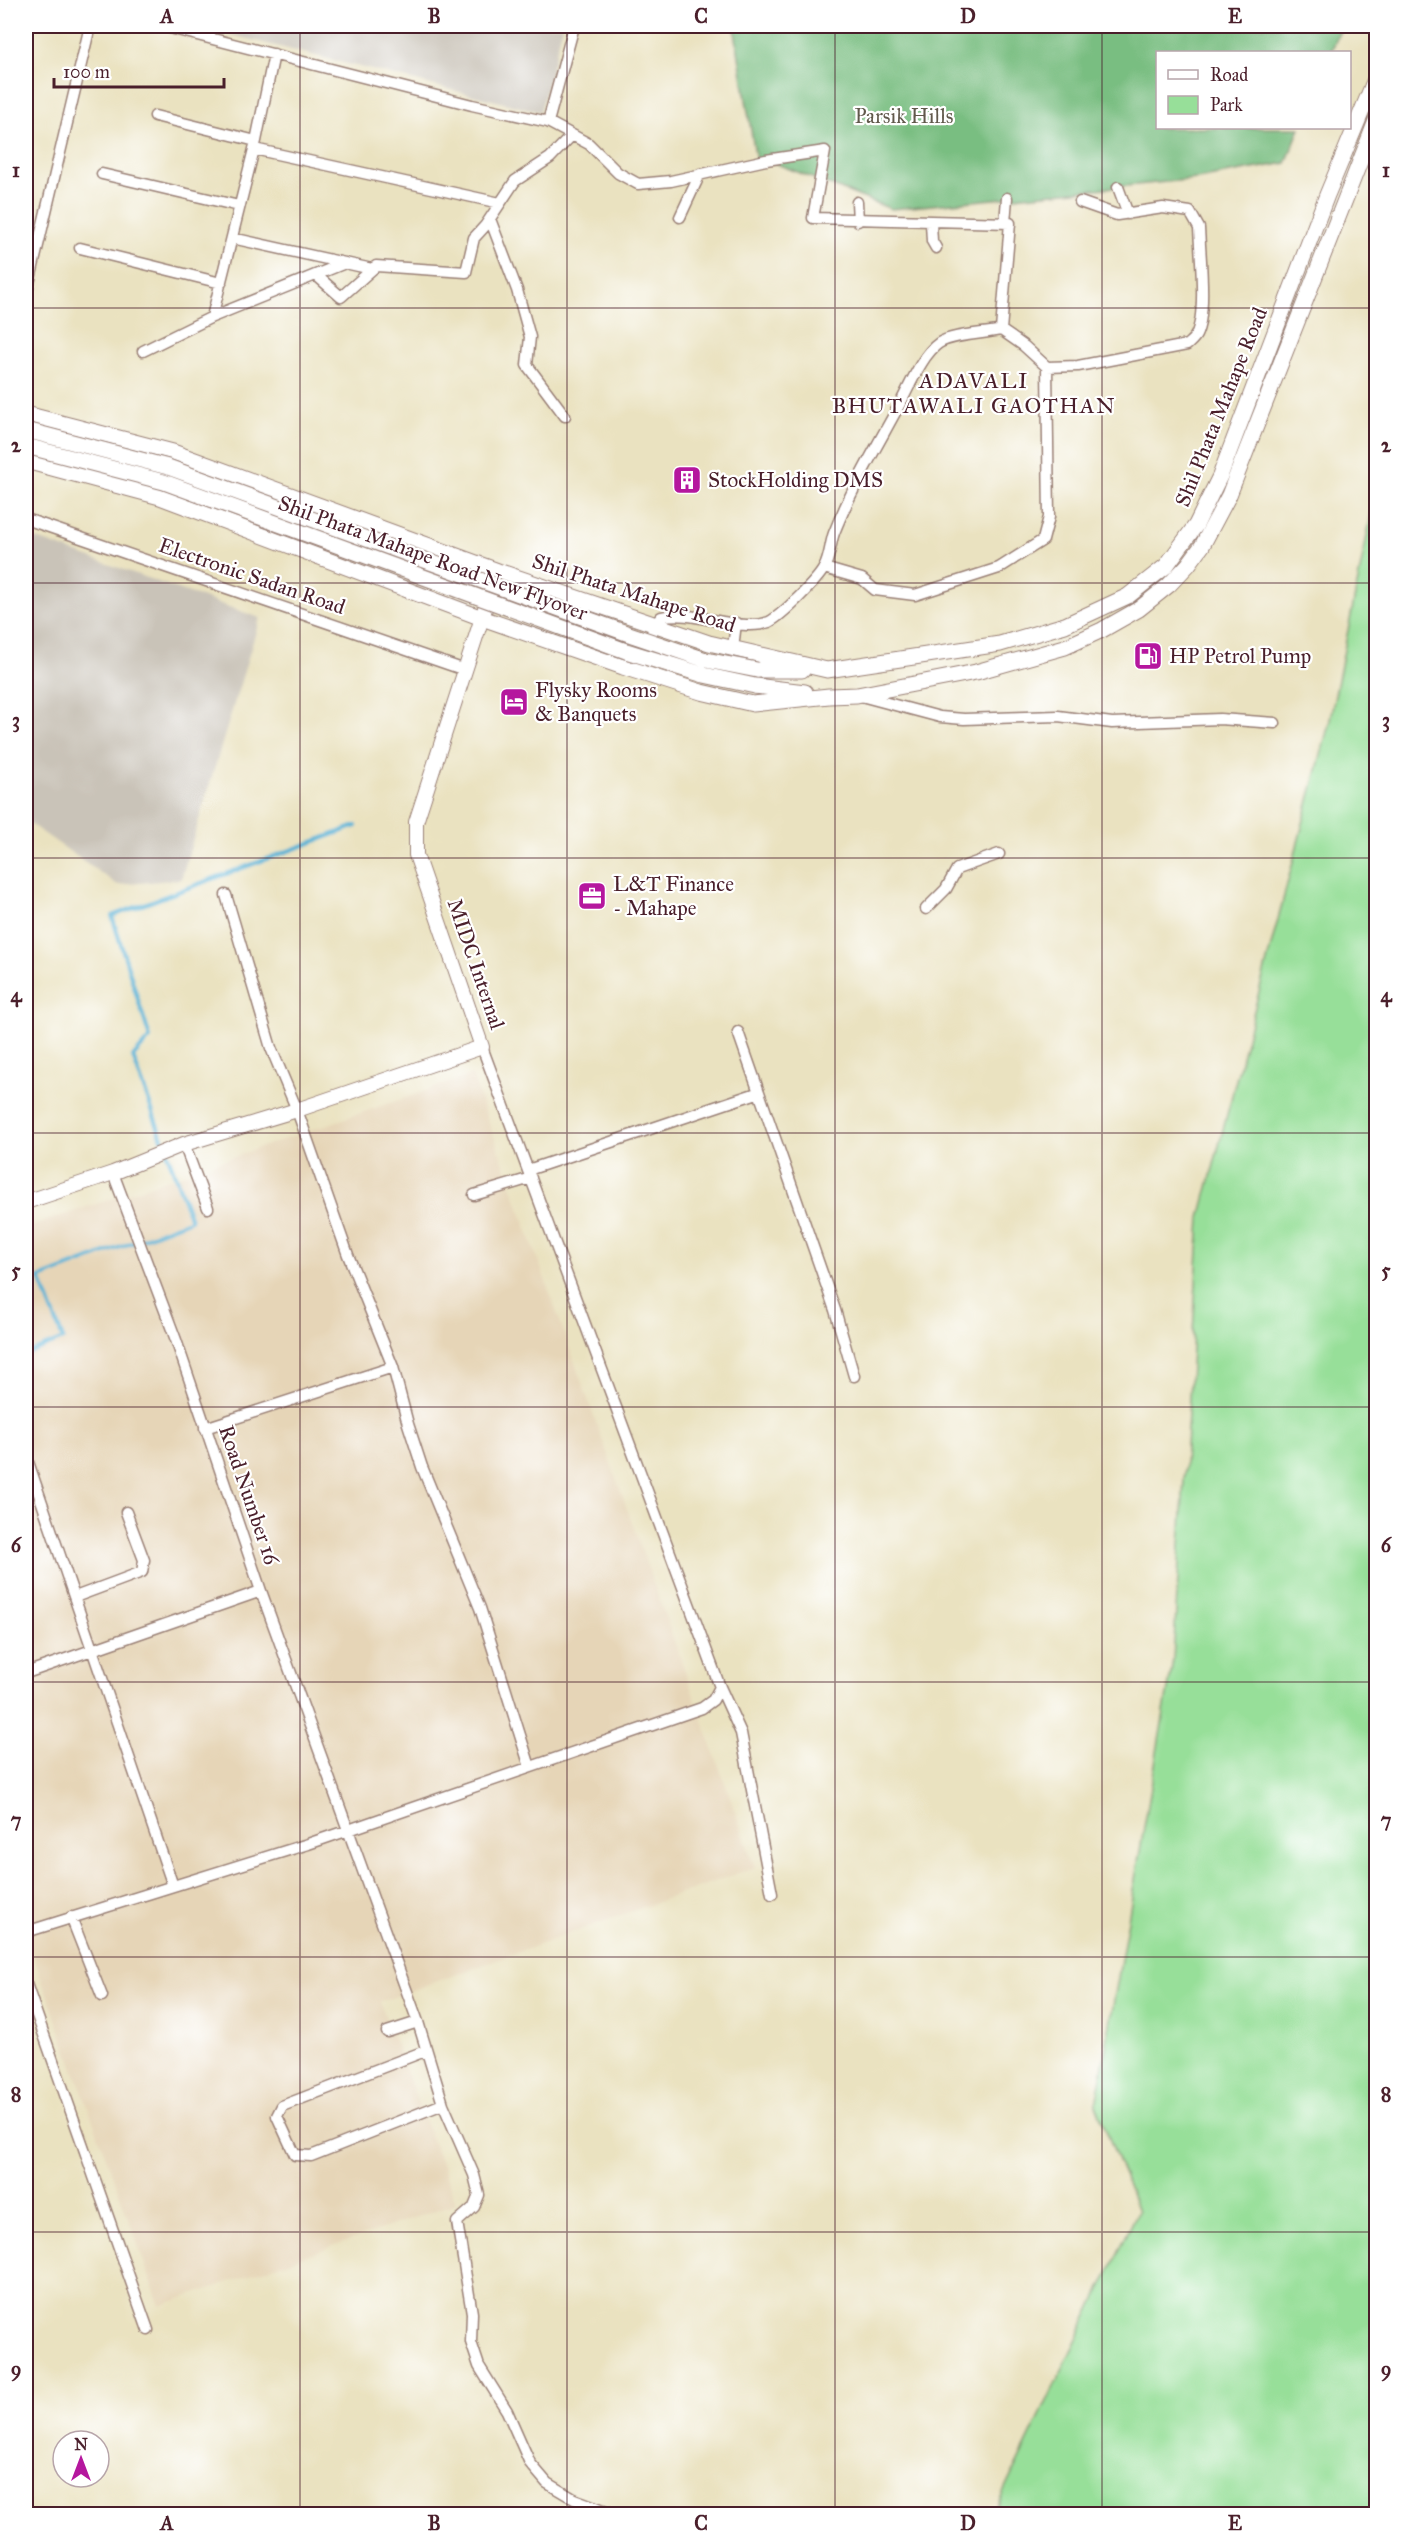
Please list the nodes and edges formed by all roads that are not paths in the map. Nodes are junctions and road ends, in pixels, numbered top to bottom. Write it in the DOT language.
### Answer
graph roads {
  1 [pos="90,26"];
  2 [pos="162,26"];
  3 [pos="574,26"];
  4 [pos="189,29"];
  5 [pos="274,54"];
  6 [pos="1377,77"];
  7 [pos="156,116"];
  8 [pos="1377,121"];
  9 [pos="548,122"];
  10 [pos="572,135"];
  11 [pos="255,145"];
  12 [pos="1341,162"];
  13 [pos="1357,169"];
  14 [pos="102,174"];
  15 [pos="700,174"];
  16 [pos="1118,187"];
  17 [pos="1007,198"];
  18 [pos="857,202"];
  19 [pos="1080,202"];
  20 [pos="500,203"];
  21 [pos="239,206"];
  22 [pos="1128,213"];
  23 [pos="680,217"];
  24 [pos="490,219"];
  25 [pos="858,221"];
  26 [pos="932,223"];
  27 [pos="1005,223"];
  28 [pos="232,238"];
  29 [pos="80,248"];
  30 [pos="936,248"];
  31 [pos="345,263"];
  32 [pos="372,269"];
  33 [pos="316,275"];
  34 [pos="221,283"];
  35 [pos="26,296"];
  36 [pos="212,317"];
  37 [pos="1001,330"];
  38 [pos="143,351"];
  39 [pos="1047,367"];
  40 [pos="26,414"];
  41 [pos="565,416"];
  42 [pos="26,430"];
  43 [pos="26,446"];
  44 [pos="26,461"];
  45 [pos="26,519"];
  46 [pos="824,568"];
  47 [pos="498,571"];
  48 [pos="482,618"];
  49 [pos="736,623"];
  50 [pos="655,625"];
  51 [pos="733,648"];
  52 [pos="465,670"];
  53 [pos="827,670"];
  54 [pos="637,672"];
  55 [pos="756,678"];
  56 [pos="857,695"];
  57 [pos="829,696"];
  58 [pos="1275,723"];
  59 [pos="999,854"];
  60 [pos="226,896"];
  61 [pos="926,909"];
  62 [pos="738,1032"];
  63 [pos="482,1047"];
  64 [pos="757,1093"];
  65 [pos="297,1110"];
  66 [pos="184,1144"];
  67 [pos="113,1173"];
  68 [pos="529,1174"];
  69 [pos="474,1196"];
  70 [pos="26,1202"];
  71 [pos="208,1208"];
  72 [pos="393,1367"];
  73 [pos="854,1376"];
  74 [pos="205,1428"];
  75 [pos="26,1456"];
  76 [pos="126,1512"];
  77 [pos="261,1591"];
  78 [pos="75,1597"];
  79 [pos="92,1650"];
  80 [pos="26,1673"];
  81 [pos="720,1687"];
  82 [pos="530,1767"];
  83 [pos="348,1830"];
  84 [pos="173,1886"];
  85 [pos="772,1894"];
  86 [pos="71,1917"];
  87 [pos="26,1932"];
  88 [pos="26,1984"];
  89 [pos="102,1996"];
  90 [pos="418,2022"];
  91 [pos="387,2032"];
  92 [pos="425,2051"];
  93 [pos="443,2104"];
  94 [pos="148,2330"];
  95 [pos="615,2514"];
  1 -- 35 [label="street"];
  2 -- 4 [label="street"];
  3 -- 9 [label="street"];
  4 -- 5 [label="street"];
  5 -- 9 [label="street"];
  5 -- 11 [label="street"];
  6 -- 12 [label="main road, Shil Phata Mahape Road"];
  7 -- 11 [label="street"];
  8 -- 13 [label="main road, Shil Phata Mahape Road"];
  9 -- 10 [label="street"];
  10 -- 15 [label="street"];
  10 -- 20 [label="street"];
  11 -- 20 [label="street"];
  11 -- 21 [label="street"];
  12 -- 13 [label="main road"];
  12 -- 53 [label="main road, Shil Phata Mahape Road"];
  13 -- 56 [label="main road, Shil Phata Mahape Road"];
  14 -- 21 [label="street"];
  15 -- 23 [label="street"];
  15 -- 25 [label="street"];
  16 -- 22 [label="street"];
  17 -- 27 [label="street"];
  18 -- 25 [label="street"];
  19 -- 22 [label="street"];
  20 -- 24 [label="street"];
  21 -- 28 [label="street"];
  22 -- 39 [label="street"];
  24 -- 32 [label="street"];
  24 -- 41 [label="street"];
  25 -- 26 [label="street"];
  26 -- 27 [label="street"];
  26 -- 30 [label="street"];
  27 -- 37 [label="street"];
  28 -- 31 [label="street"];
  28 -- 34 [label="street"];
  29 -- 34 [label="street"];
  31 -- 32 [label="street"];
  31 -- 33 [label="street"];
  32 -- 33 [label="street"];
  33 -- 36 [label="street"];
  34 -- 36 [label="street"];
  36 -- 38 [label="street"];
  37 -- 39 [label="street"];
  37 -- 46 [label="street"];
  39 -- 46 [label="street"];
  40 -- 47 [label="main road, Shil Phata Mahape Road"];
  42 -- 55 [label="main road, Shil Phata Mahape Road New Flyover, bridge"];
  43 -- 55 [label="main road, Shil Phata Mahape Road New Flyover, bridge"];
  44 -- 48 [label="main road, Shil Phata Mahape Road"];
  45 -- 52 [label="street, Electronic Sadan Road"];
  46 -- 49 [label="street"];
  47 -- 48 [label="street, MIDC Internal"];
  47 -- 50 [label="main road, Shil Phata Mahape Road"];
  48 -- 52 [label="street, MIDC Internal"];
  48 -- 54 [label="main road, Shil Phata Mahape Road"];
  49 -- 50 [label="street"];
  49 -- 51 [label="street"];
  50 -- 51 [label="main road, Shil Phata Mahape Road"];
  50 -- 54 [label="street"];
  51 -- 53 [label="main road, Shil Phata Mahape Road"];
  52 -- 63 [label="street, MIDC Internal"];
  53 -- 55 [label="main road, Shil Phata Mahape Road New Flyover"];
  54 -- 57 [label="main road, Shil Phata Mahape Road"];
  55 -- 57 [label="main road, Shil Phata Mahape Road New Flyover"];
  56 -- 57 [label="main road, Shil Phata Mahape Road"];
  56 -- 58 [label="street"];
  59 -- 61 [label="street"];
  60 -- 65 [label="street"];
  62 -- 64 [label="street"];
  63 -- 65 [label="street, MIDC Internal"];
  63 -- 68 [label="street"];
  64 -- 68 [label="street"];
  64 -- 73 [label="street"];
  65 -- 66 [label="street, MIDC Internal"];
  65 -- 72 [label="street"];
  66 -- 67 [label="street, MIDC Internal"];
  66 -- 71 [label="street"];
  67 -- 70 [label="street, MIDC Internal"];
  67 -- 74 [label="street, Road Number 16"];
  68 -- 69 [label="street"];
  68 -- 81 [label="street"];
  72 -- 74 [label="street"];
  72 -- 82 [label="street"];
  74 -- 77 [label="street, Road Number 16"];
  75 -- 78 [label="street"];
  76 -- 78 [label="street"];
  77 -- 79 [label="street"];
  77 -- 83 [label="street, Road Number 16"];
  78 -- 79 [label="street"];
  79 -- 80 [label="street"];
  79 -- 84 [label="street"];
  81 -- 82 [label="street"];
  81 -- 85 [label="street"];
  82 -- 83 [label="street"];
  83 -- 84 [label="street"];
  83 -- 90 [label="street, Road Number 16"];
  84 -- 86 [label="street"];
  86 -- 87 [label="street"];
  86 -- 89 [label="street"];
  88 -- 94 [label="street"];
  90 -- 91 [label="street"];
  90 -- 92 [label="street, Road Number 16"];
  92 -- 93 [label="street, Road Number 16"];
  92 -- 93 [label="street"];
  93 -- 95 [label="street, Road Number 16"];
}
